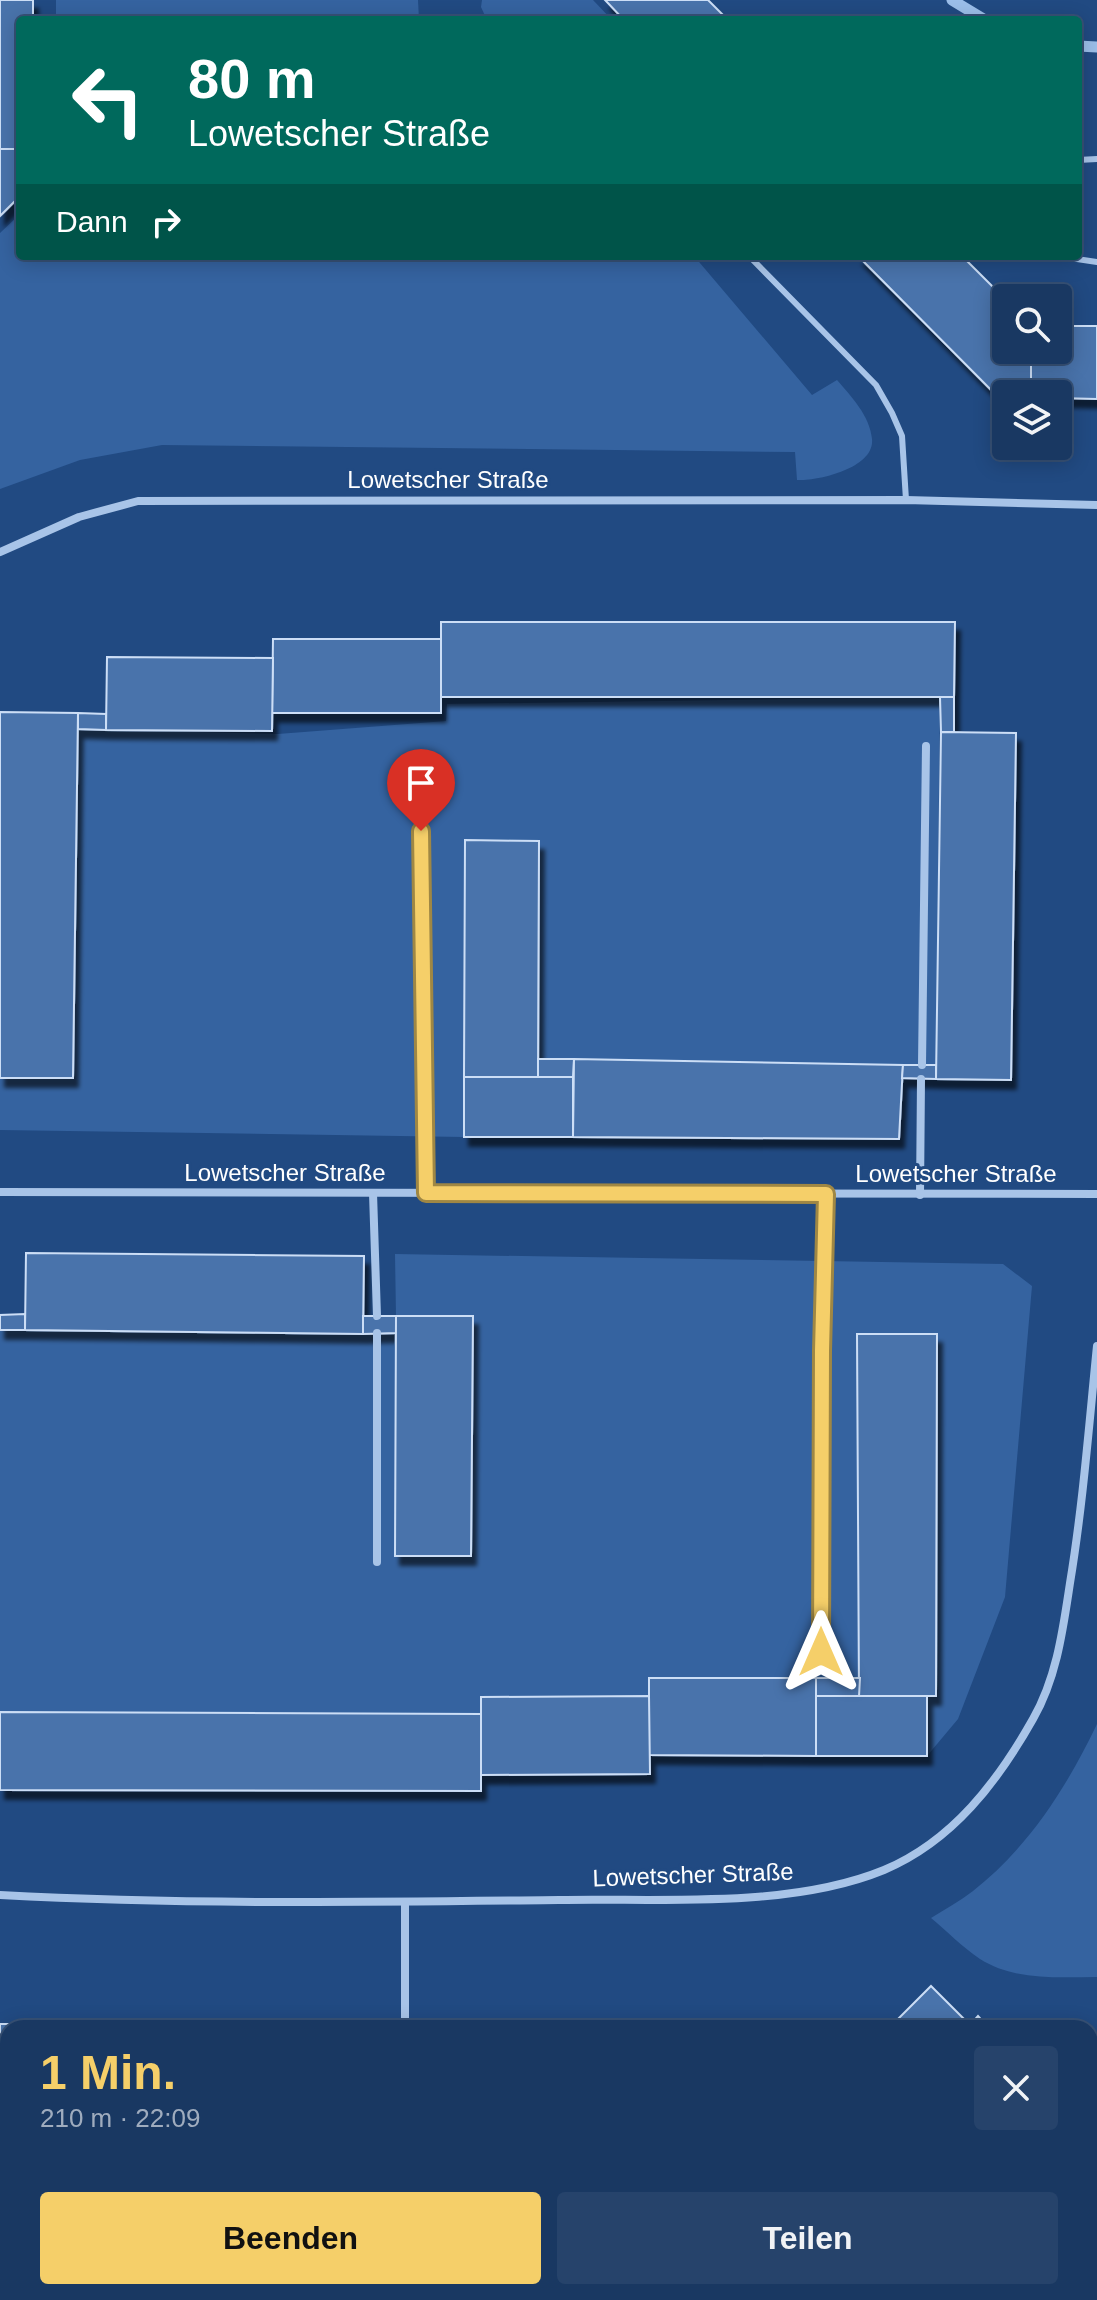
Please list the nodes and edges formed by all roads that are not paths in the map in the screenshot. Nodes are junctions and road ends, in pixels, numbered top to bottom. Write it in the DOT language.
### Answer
graph roads {
  1 [pos="753,260"];
  2 [pos="906,500"];
  3 [pos="1097,505"];
  4 [pos="0,552"];
  5 [pos="926,746"];
  6 [pos="421,831"];
  7 [pos="922,1065"];
  8 [pos="921,1079"];
  9 [pos="0,1192"];
  10 [pos="373,1193"];
  11 [pos="426,1193"];
  12 [pos="826,1194"];
  13 [pos="1097,1194"];
  14 [pos="920,1195"];
  15 [pos="377,1316"];
  16 [pos="377,1333"];
  17 [pos="1097,1346"];
  18 [pos="377,1562"];
  19 [pos="821,1652"];
  20 [pos="0,1895"];
  21 [pos="405,1902"];
  22 [pos="405,2020"];
  1 -- 2 [label="lane"];
  2 -- 3 [label="street, Lowetscher Straße"];
  2 -- 4 [label="street, Lowetscher Straße"];
  5 -- 7 [label="street"];
  6 -- 11 [label="street"];
  8 -- 14 [label="street"];
  9 -- 10 [label="street, Lowetscher Straße"];
  10 -- 11 [label="street, Lowetscher Straße"];
  10 -- 15 [label="street"];
  11 -- 12 [label="street, Lowetscher Straße"];
  12 -- 14 [label="street, Lowetscher Straße"];
  12 -- 19 [label="street"];
  13 -- 14 [label="street, Lowetscher Straße"];
  16 -- 18 [label="street"];
  17 -- 21 [label="street, Lowetscher Straße"];
  20 -- 21 [label="street, Lowetscher Straße"];
  21 -- 22 [label="street"];
}
